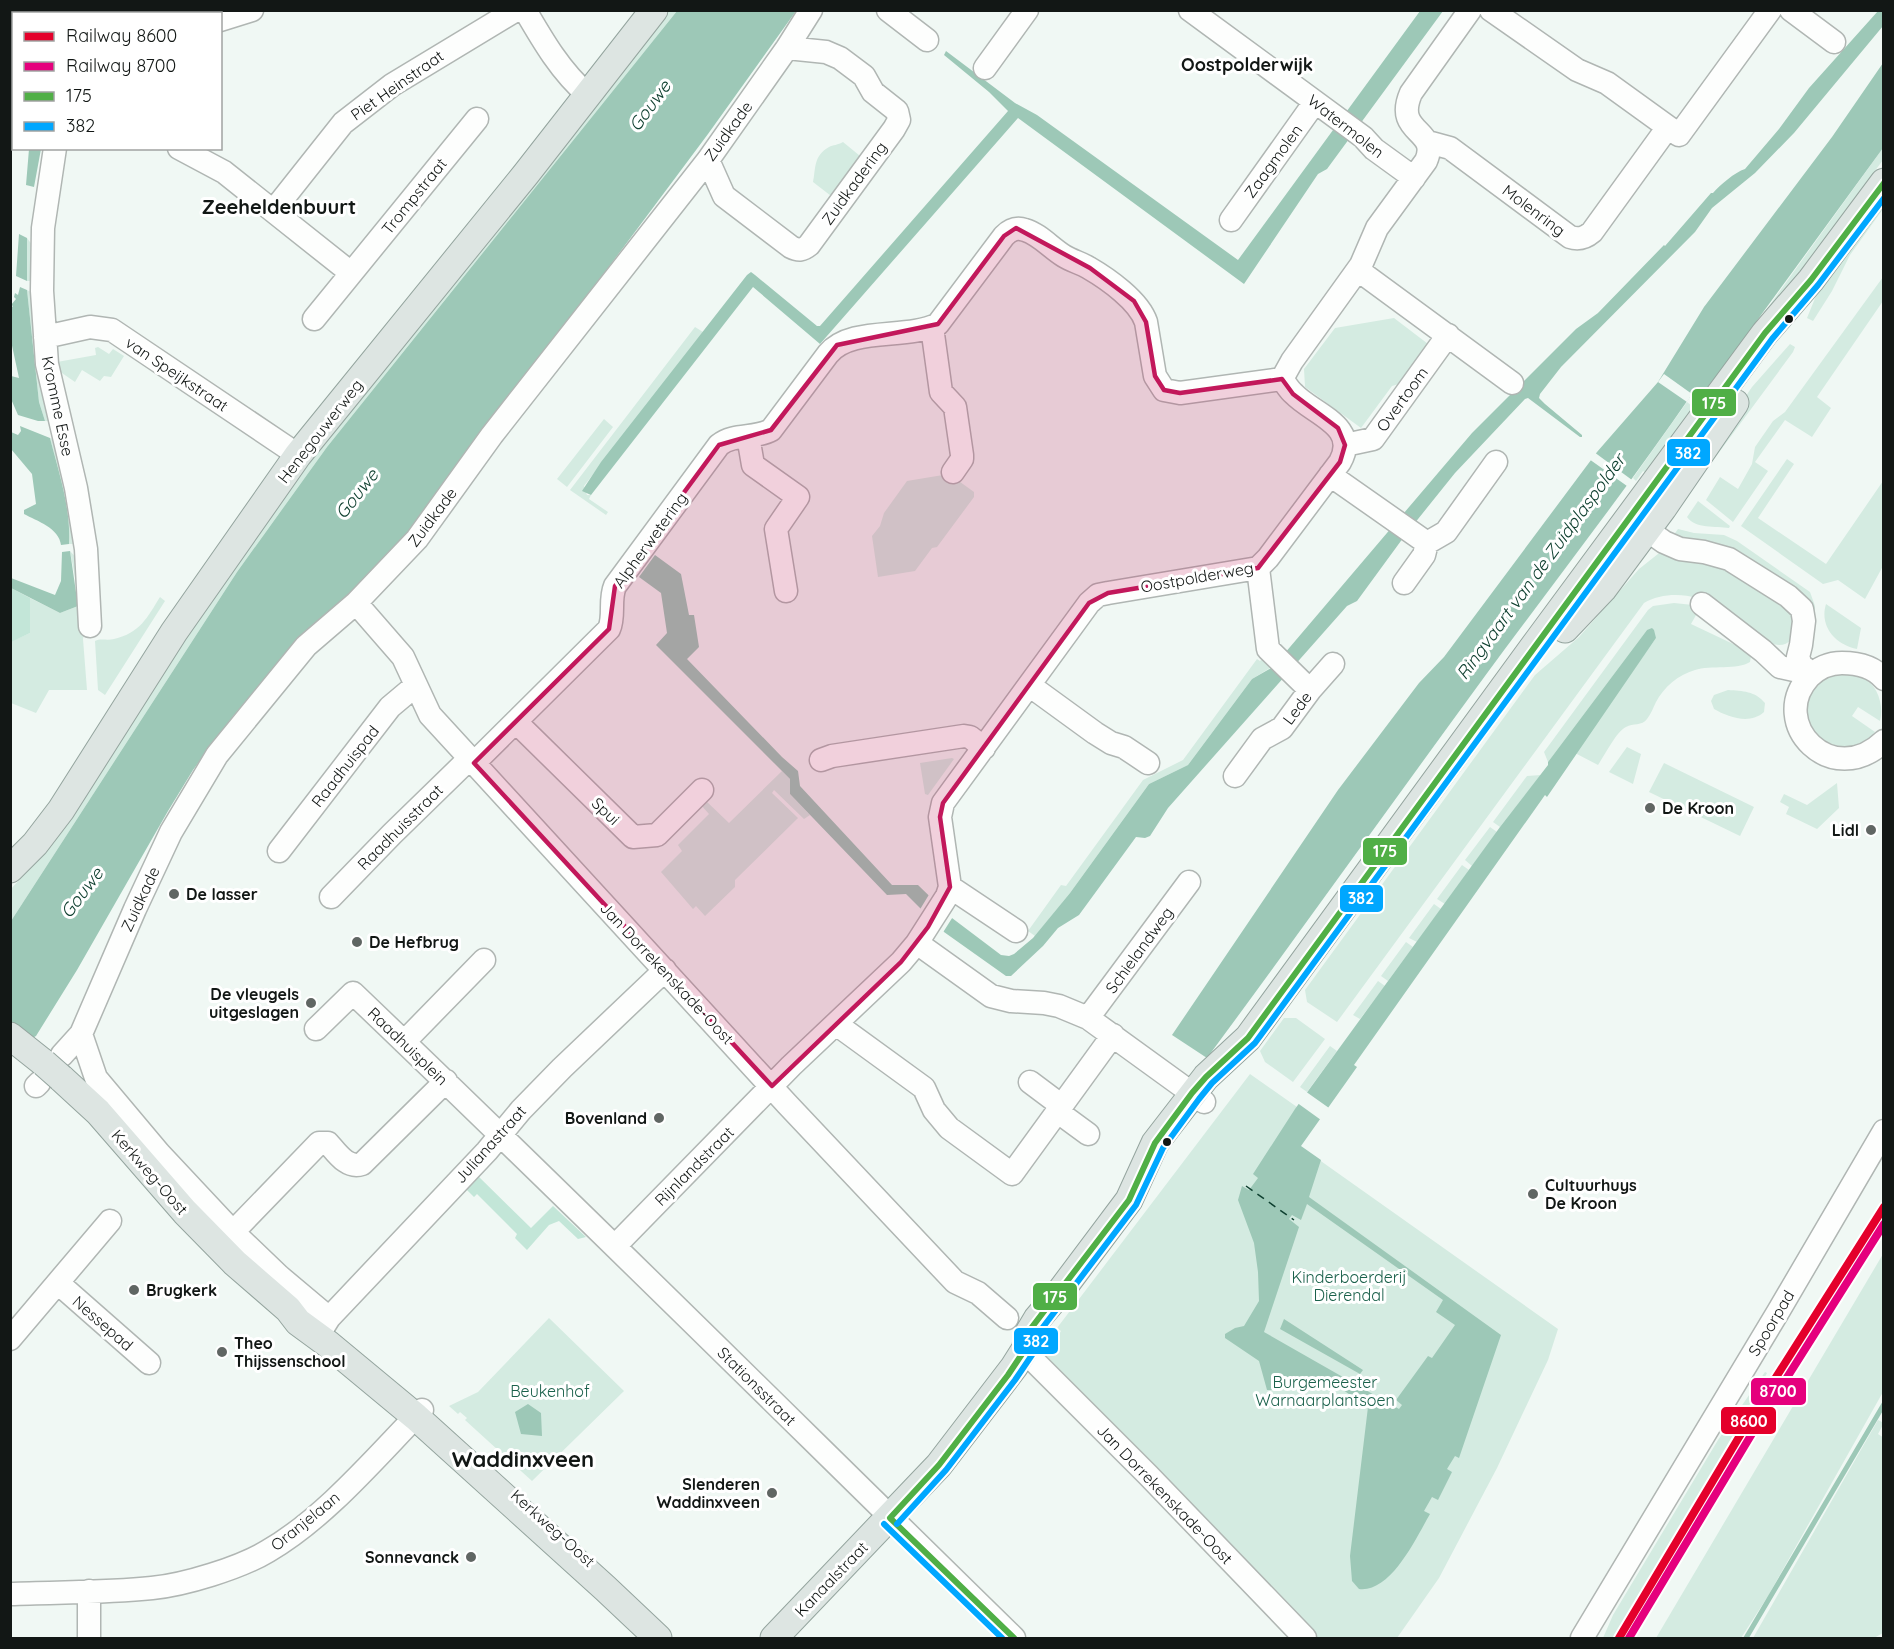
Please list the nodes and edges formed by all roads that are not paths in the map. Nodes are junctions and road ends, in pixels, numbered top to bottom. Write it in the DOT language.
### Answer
graph roads {
  1 [pos="252,10"];
  2 [pos="516,10"];
  3 [pos="525,10"];
  4 [pos="654,10"];
  5 [pos="811,10"];
  6 [pos="888,10"];
  7 [pos="1027,10"];
  8 [pos="1190,10"];
  9 [pos="1470,10"];
  10 [pos="1491,10"];
  11 [pos="1770,10"];
  12 [pos="1791,10"];
  13 [pos="222,19"];
  14 [pos="927,40"];
  15 [pos="1834,42"];
  16 [pos="787,48"];
  17 [pos="985,68"];
  18 [pos="588,95"];
  19 [pos="1324,109"];
  20 [pos="477,119"];
  21 [pos="1668,127"];
  22 [pos="1428,142"];
  23 [pos="55,150"];
  24 [pos="183,150"];
  25 [pos="708,160"];
  26 [pos="1414,178"];
  27 [pos="1884,182"];
  28 [pos="274,210"];
  29 [pos="1231,220"];
  30 [pos="1358,270"];
  31 [pos="351,273"];
  32 [pos="314,319"];
  33 [pos="932,327"];
  34 [pos="1448,335"];
  35 [pos="45,337"];
  36 [pos="1282,379"];
  37 [pos="1512,383"];
  38 [pos="748,436"];
  39 [pos="1345,445"];
  40 [pos="298,455"];
  41 [pos="1496,462"];
  42 [pos="952,472"];
  43 [pos="1330,475"];
  44 [pos="1638,524"];
  45 [pos="1421,538"];
  46 [pos="1258,568"];
  47 [pos="1404,583"];
  48 [pos="786,591"];
  49 [pos="356,603"];
  50 [pos="1702,604"];
  51 [pos="90,626"];
  52 [pos="1333,664"];
  53 [pos="1812,674"];
  54 [pos="1884,679"];
  55 [pos="1029,685"];
  56 [pos="415,686"];
  57 [pos="1310,690"];
  58 [pos="516,722"];
  59 [pos="1884,741"];
  60 [pos="984,748"];
  61 [pos="820,760"];
  62 [pos="472,761"];
  63 [pos="1148,763"];
  64 [pos="1235,776"];
  65 [pos="702,790"];
  66 [pos="279,851"];
  67 [pos="10,870"];
  68 [pos="1189,882"];
  69 [pos="946,895"];
  70 [pos="331,897"];
  71 [pos="1016,931"];
  72 [pos="916,944"];
  73 [pos="484,960"];
  74 [pos="665,970"];
  75 [pos="1088,1018"];
  76 [pos="836,1024"];
  77 [pos="316,1029"];
  78 [pos="81,1034"];
  79 [pos="1113,1035"];
  80 [pos="10,1036"];
  81 [pos="404,1042"];
  82 [pos="49,1075"];
  83 [pos="446,1081"];
  84 [pos="1030,1083"];
  85 [pos="772,1086"];
  86 [pos="1198,1097"];
  87 [pos="1060,1109"];
  88 [pos="1884,1131"];
  89 [pos="1088,1134"];
  90 [pos="500,1135"];
  91 [pos="110,1221"];
  92 [pos="233,1232"];
  93 [pos="615,1246"];
  94 [pos="58,1283"];
  95 [pos="288,1309"];
  96 [pos="1007,1318"];
  97 [pos="327,1322"];
  98 [pos="10,1339"];
  99 [pos="1025,1350"];
  100 [pos="149,1364"];
  101 [pos="419,1414"];
  102 [pos="890,1518"];
  103 [pos="89,1591"];
  104 [pos="10,1593"];
  105 [pos="89,1638"];
  106 [pos="658,1638"];
  107 [pos="675,1638"];
  108 [pos="774,1638"];
  109 [pos="1014,1638"];
  110 [pos="1305,1638"];
  111 [pos="1582,1638"];
  1 -- 13 [label="street"];
  2 -- 28 [label="street, Piet Heinstraat"];
  3 -- 18 [label="street"];
  4 -- 18 [label="main road, Henegouwerweg"];
  5 -- 16 [label="street, Zuidkade"];
  6 -- 14 [label="street"];
  7 -- 17 [label="street"];
  8 -- 19 [label="street, Watermolen"];
  9 -- 22 [label="street, Molenring"];
  10 -- 21 [label="street"];
  11 -- 21 [label="street"];
  12 -- 15 [label="street"];
  16 -- 25 [label="street, Zuidkade"];
  16 -- 25 [label="street, Zuidkadering"];
  18 -- 40 [label="main road, Henegouwerweg"];
  19 -- 26 [label="street, Watermolen"];
  19 -- 29 [label="street, Zaagmolen"];
  20 -- 31 [label="street, Trompstraat"];
  21 -- 22 [label="street, Molenring"];
  22 -- 26 [label="street"];
  23 -- 35 [label="street, Kromme Esse"];
  24 -- 28 [label="street"];
  25 -- 49 [label="street, Zuidkade"];
  26 -- 30 [label="street"];
  27 -- 44 [label="main road, Kanaalstraat"];
  28 -- 31 [label="street"];
  30 -- 34 [label="street"];
  30 -- 36 [label="street"];
  31 -- 32 [label="street, Trompstraat"];
  33 -- 36 [label="street"];
  33 -- 38 [label="street, Alpherwetering"];
  33 -- 42 [label="street"];
  34 -- 37 [label="street"];
  34 -- 39 [label="street, Overtoom"];
  35 -- 40 [label="street, van Speijkstraat"];
  35 -- 51 [label="street, Kromme Esse"];
  36 -- 39 [label="street"];
  38 -- 48 [label="street"];
  38 -- 58 [label="street, Alpherwetering"];
  39 -- 43 [label="street, Oostpolderweg"];
  40 -- 67 [label="main road, Henegouwerweg"];
  41 -- 45 [label="street"];
  43 -- 45 [label="street"];
  43 -- 46 [label="street, Oostpolderweg"];
  44 -- 53 [label="street"];
  44 -- 86 [label="main road, Kanaalstraat"];
  45 -- 47 [label="street"];
  46 -- 55 [label="street, Oostpolderweg"];
  46 -- 57 [label="street"];
  49 -- 56 [label="street, Jan Dorrekenskade-Oost"];
  49 -- 78 [label="street, Zuidkade"];
  50 -- 53 [label="street"];
  52 -- 57 [label="street, Lede"];
  53 -- 54 [label="street"];
  53 -- 59 [label="street"];
  55 -- 60 [label="street, Oostpolderweg"];
  55 -- 63 [label="street"];
  56 -- 62 [label="street, Jan Dorrekenskade-Oost"];
  56 -- 66 [label="street, Raadhuispad"];
  57 -- 64 [label="street, Lede"];
  58 -- 62 [label="street, Alpherwetering"];
  58 -- 65 [label="street, Spui"];
  60 -- 61 [label="street"];
  60 -- 69 [label="street, Oostpolderweg"];
  62 -- 70 [label="street, Raadhuisstraat"];
  62 -- 74 [label="street, Jan Dorrekenskade-Oost"];
  68 -- 75 [label="street, Schielandweg"];
  69 -- 71 [label="street"];
  69 -- 72 [label="street"];
  72 -- 75 [label="street"];
  72 -- 76 [label="street"];
  73 -- 81 [label="street"];
  74 -- 85 [label="street, Jan Dorrekenskade-Oost"];
  74 -- 90 [label="street, Julianastraat"];
  75 -- 79 [label="street"];
  76 -- 85 [label="street"];
  76 -- 87 [label="street"];
  77 -- 81 [label="street, Raadhuisplein"];
  78 -- 82 [label="street, Zuidkade"];
  78 -- 92 [label="street, Kerkweg-Oost"];
  79 -- 86 [label="street"];
  79 -- 87 [label="street"];
  80 -- 82 [label="main road, Kerkweg-Oost, bridge"];
  81 -- 83 [label="street, Raadhuisplein"];
  82 -- 95 [label="main road, Kerkweg-Oost"];
  83 -- 90 [label="street, Raadhuisplein"];
  83 -- 92 [label="street"];
  84 -- 87 [label="street"];
  85 -- 93 [label="street, Rijnlandstraat"];
  85 -- 96 [label="street, Jan Dorrekenskade-Oost"];
  86 -- 99 [label="main road, Kanaalstraat"];
  87 -- 89 [label="street"];
  88 -- 111 [label="street, Spoorpad"];
  90 -- 93 [label="street, Stationsstraat"];
  90 -- 97 [label="street, Julianastraat"];
  91 -- 94 [label="street, Nessepad"];
  92 -- 97 [label="street, Kerkweg-Oost"];
  93 -- 102 [label="street, Stationsstraat"];
  94 -- 98 [label="street, Nessepad"];
  94 -- 100 [label="street, Nessepad"];
  95 -- 97 [label="main road, Kerkweg-Oost"];
  95 -- 101 [label="main road, Kerkweg-Oost"];
  97 -- 101 [label="main road, Kerkweg-Oost"];
  99 -- 102 [label="main road, Kanaalstraat"];
  99 -- 110 [label="street, Jan Dorrekenskade-Oost"];
  101 -- 103 [label="street, Oranjelaan"];
  101 -- 106 [label="main road, Kerkweg-Oost"];
  101 -- 107 [label="main road, Kerkweg-Oost"];
  102 -- 108 [label="main road, Kanaalstraat"];
  102 -- 109 [label="street, Stationsstraat"];
  103 -- 104 [label="street, Oranjelaan"];
  103 -- 105 [label="street"];
}
